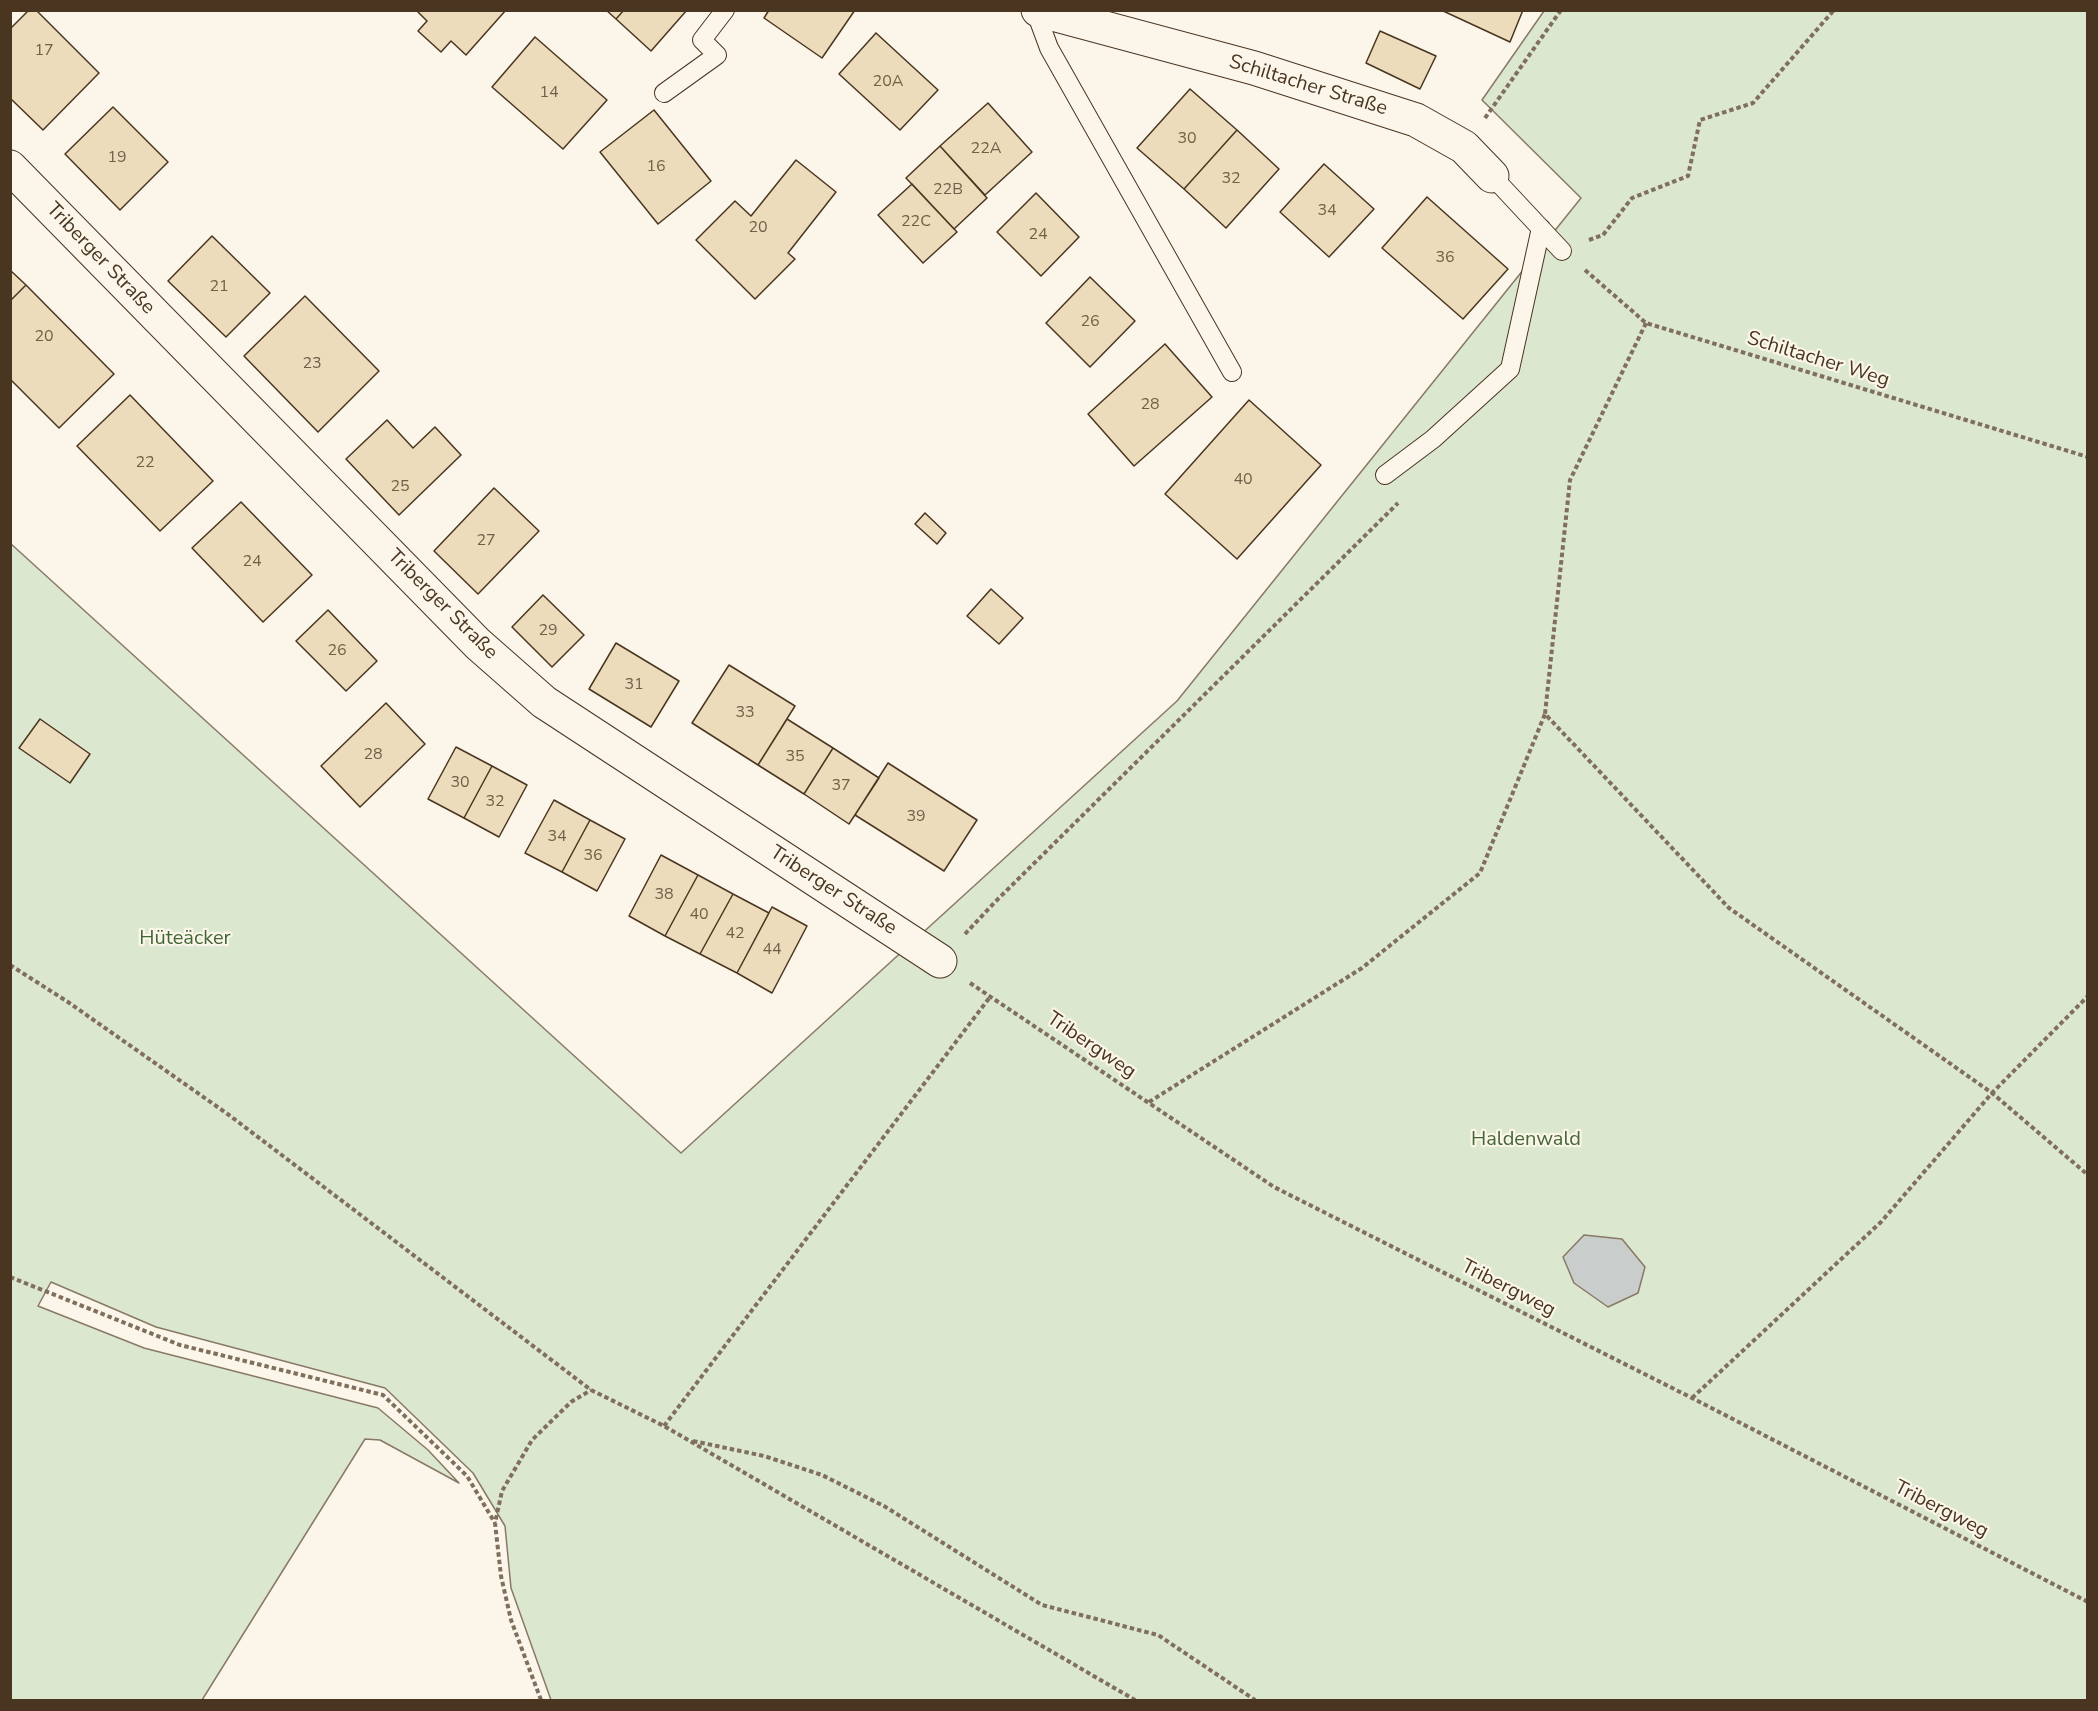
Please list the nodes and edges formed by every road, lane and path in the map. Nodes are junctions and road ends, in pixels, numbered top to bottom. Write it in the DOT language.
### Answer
graph roads {
  1 [pos="725,10"];
  2 [pos="1036,10"];
  3 [pos="1561,10"];
  4 [pos="1834,10"];
  5 [pos="664,93"];
  6 [pos="1464,147"];
  7 [pos="10,167"];
  8 [pos="1492,176"];
  9 [pos="1541,228"];
  10 [pos="1562,250"];
  11 [pos="1646,323"];
  12 [pos="1232,372"];
  13 [pos="2088,457"];
  14 [pos="1385,475"];
  15 [pos="1402,499"];
  16 [pos="1545,714"];
  17 [pos="940,961"];
  18 [pos="10,965"];
  19 [pos="2088,996"];
  20 [pos="990,997"];
  21 [pos="1992,1093"];
  22 [pos="1148,1103"];
  23 [pos="2088,1175"];
  24 [pos="10,1277"];
  25 [pos="591,1390"];
  26 [pos="1692,1398"];
  27 [pos="664,1426"];
  28 [pos="688,1440"];
  29 [pos="495,1523"];
  30 [pos="2088,1602"];
  31 [pos="541,1701"];
  32 [pos="1135,1701"];
  33 [pos="1255,1701"];
  1 -- 5 [label="lane"];
  2 -- 6 [label="street, Schiltacher Straße"];
  2 -- 12 [label="lane"];
  3 -- 6 [label="path"];
  4 -- 10 [label="path"];
  6 -- 8 [label="street, Schiltacher Straße"];
  7 -- 17 [label="street, Triberger Straße"];
  8 -- 9 [label="lane, Schiltacher Straße"];
  9 -- 10 [label="lane, Schiltacher Straße"];
  9 -- 14 [label="lane"];
  10 -- 11 [label="path, Schiltacher Weg"];
  11 -- 13 [label="path, Schiltacher Weg"];
  11 -- 16 [label="path"];
  15 -- 17 [label="path"];
  16 -- 21 [label="path"];
  16 -- 22 [label="path"];
  17 -- 20 [label="path, Tribergweg"];
  18 -- 25 [label="path"];
  19 -- 21 [label="path"];
  20 -- 22 [label="path, Tribergweg"];
  20 -- 27 [label="path"];
  21 -- 23 [label="path"];
  21 -- 26 [label="path"];
  22 -- 26 [label="path, Tribergweg"];
  24 -- 29 [label="path"];
  25 -- 27 [label="path"];
  25 -- 29 [label="path"];
  26 -- 30 [label="path, Tribergweg"];
  27 -- 28 [label="path"];
  28 -- 32 [label="path"];
  28 -- 33 [label="path"];
  29 -- 31 [label="path"];
}
